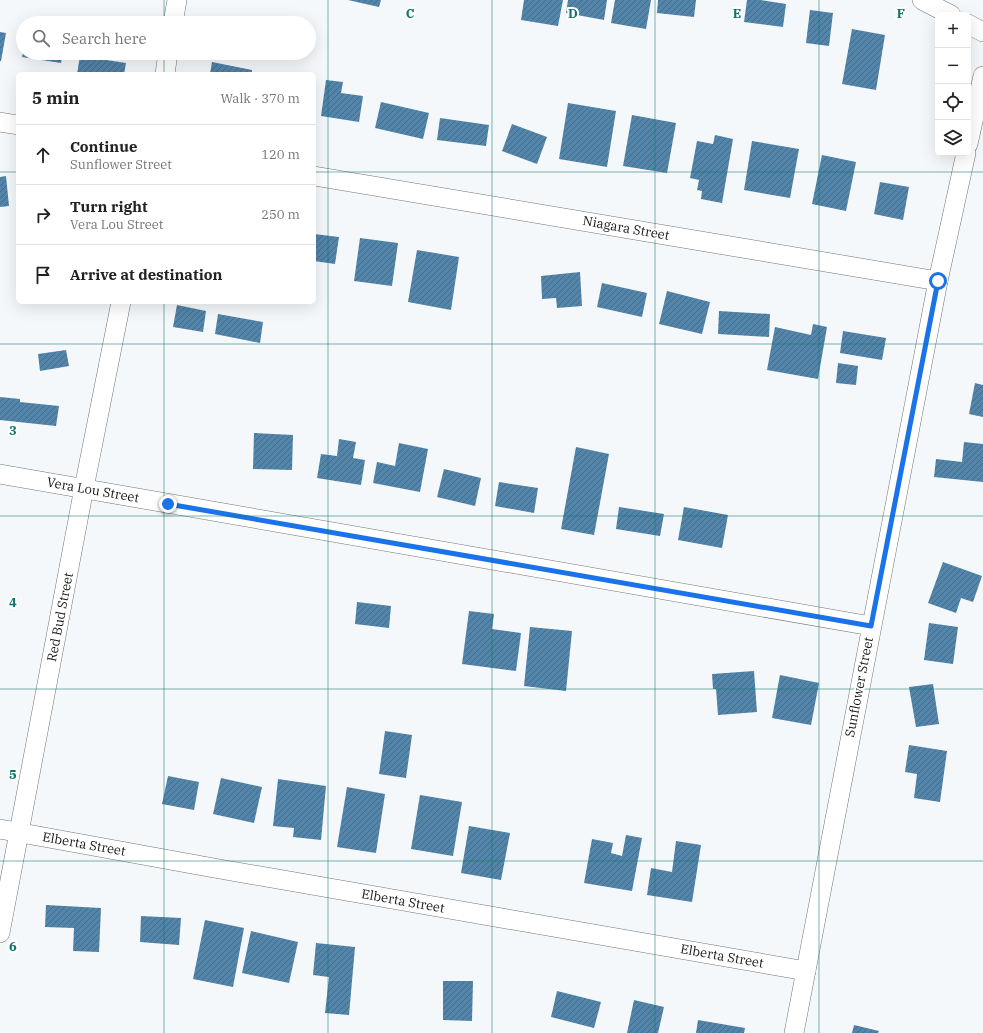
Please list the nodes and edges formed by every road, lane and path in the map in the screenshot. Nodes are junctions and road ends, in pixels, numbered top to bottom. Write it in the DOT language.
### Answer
graph roads {
  1 [pos="177,0"];
  2 [pos="922,0"];
  3 [pos="944,12"];
  4 [pos="174,16"];
  5 [pos="971,26"];
  6 [pos="983,32"];
  7 [pos="167,60"];
  8 [pos="165,72"];
  9 [pos="983,76"];
  10 [pos="0,122"];
  11 [pos="16,125"];
  12 [pos="971,130"];
  13 [pos="965,156"];
  14 [pos="316,176"];
  15 [pos="938,281"];
  16 [pos="121,304"];
  17 [pos="0,474"];
  18 [pos="84,488"];
  19 [pos="871,626"];
  20 [pos="0,829"];
  21 [pos="20,833"];
  22 [pos="0,933"];
  23 [pos="806,971"];
  24 [pos="794,1033"];
  1 -- 4 [label="street"];
  2 -- 3 [label="street"];
  5 -- 6 [label="street"];
  7 -- 8 [label="street"];
  9 -- 12 [label="street"];
  10 -- 11 [label="street"];
  13 -- 15 [label="street, Sunflower Street"];
  14 -- 15 [label="street, Niagara Street"];
  15 -- 19 [label="street, Sunflower Street"];
  16 -- 18 [label="street, Red Bud Street"];
  17 -- 18 [label="street, Vera Lou Street"];
  18 -- 19 [label="street, Vera Lou Street"];
  18 -- 21 [label="street, Red Bud Street"];
  19 -- 23 [label="street, Sunflower Street"];
  20 -- 21 [label="street, Elberta Street"];
  21 -- 22 [label="street, Red Bud Street"];
  21 -- 23 [label="street, Elberta Street"];
  23 -- 24 [label="street, Sunflower Street"];
}
